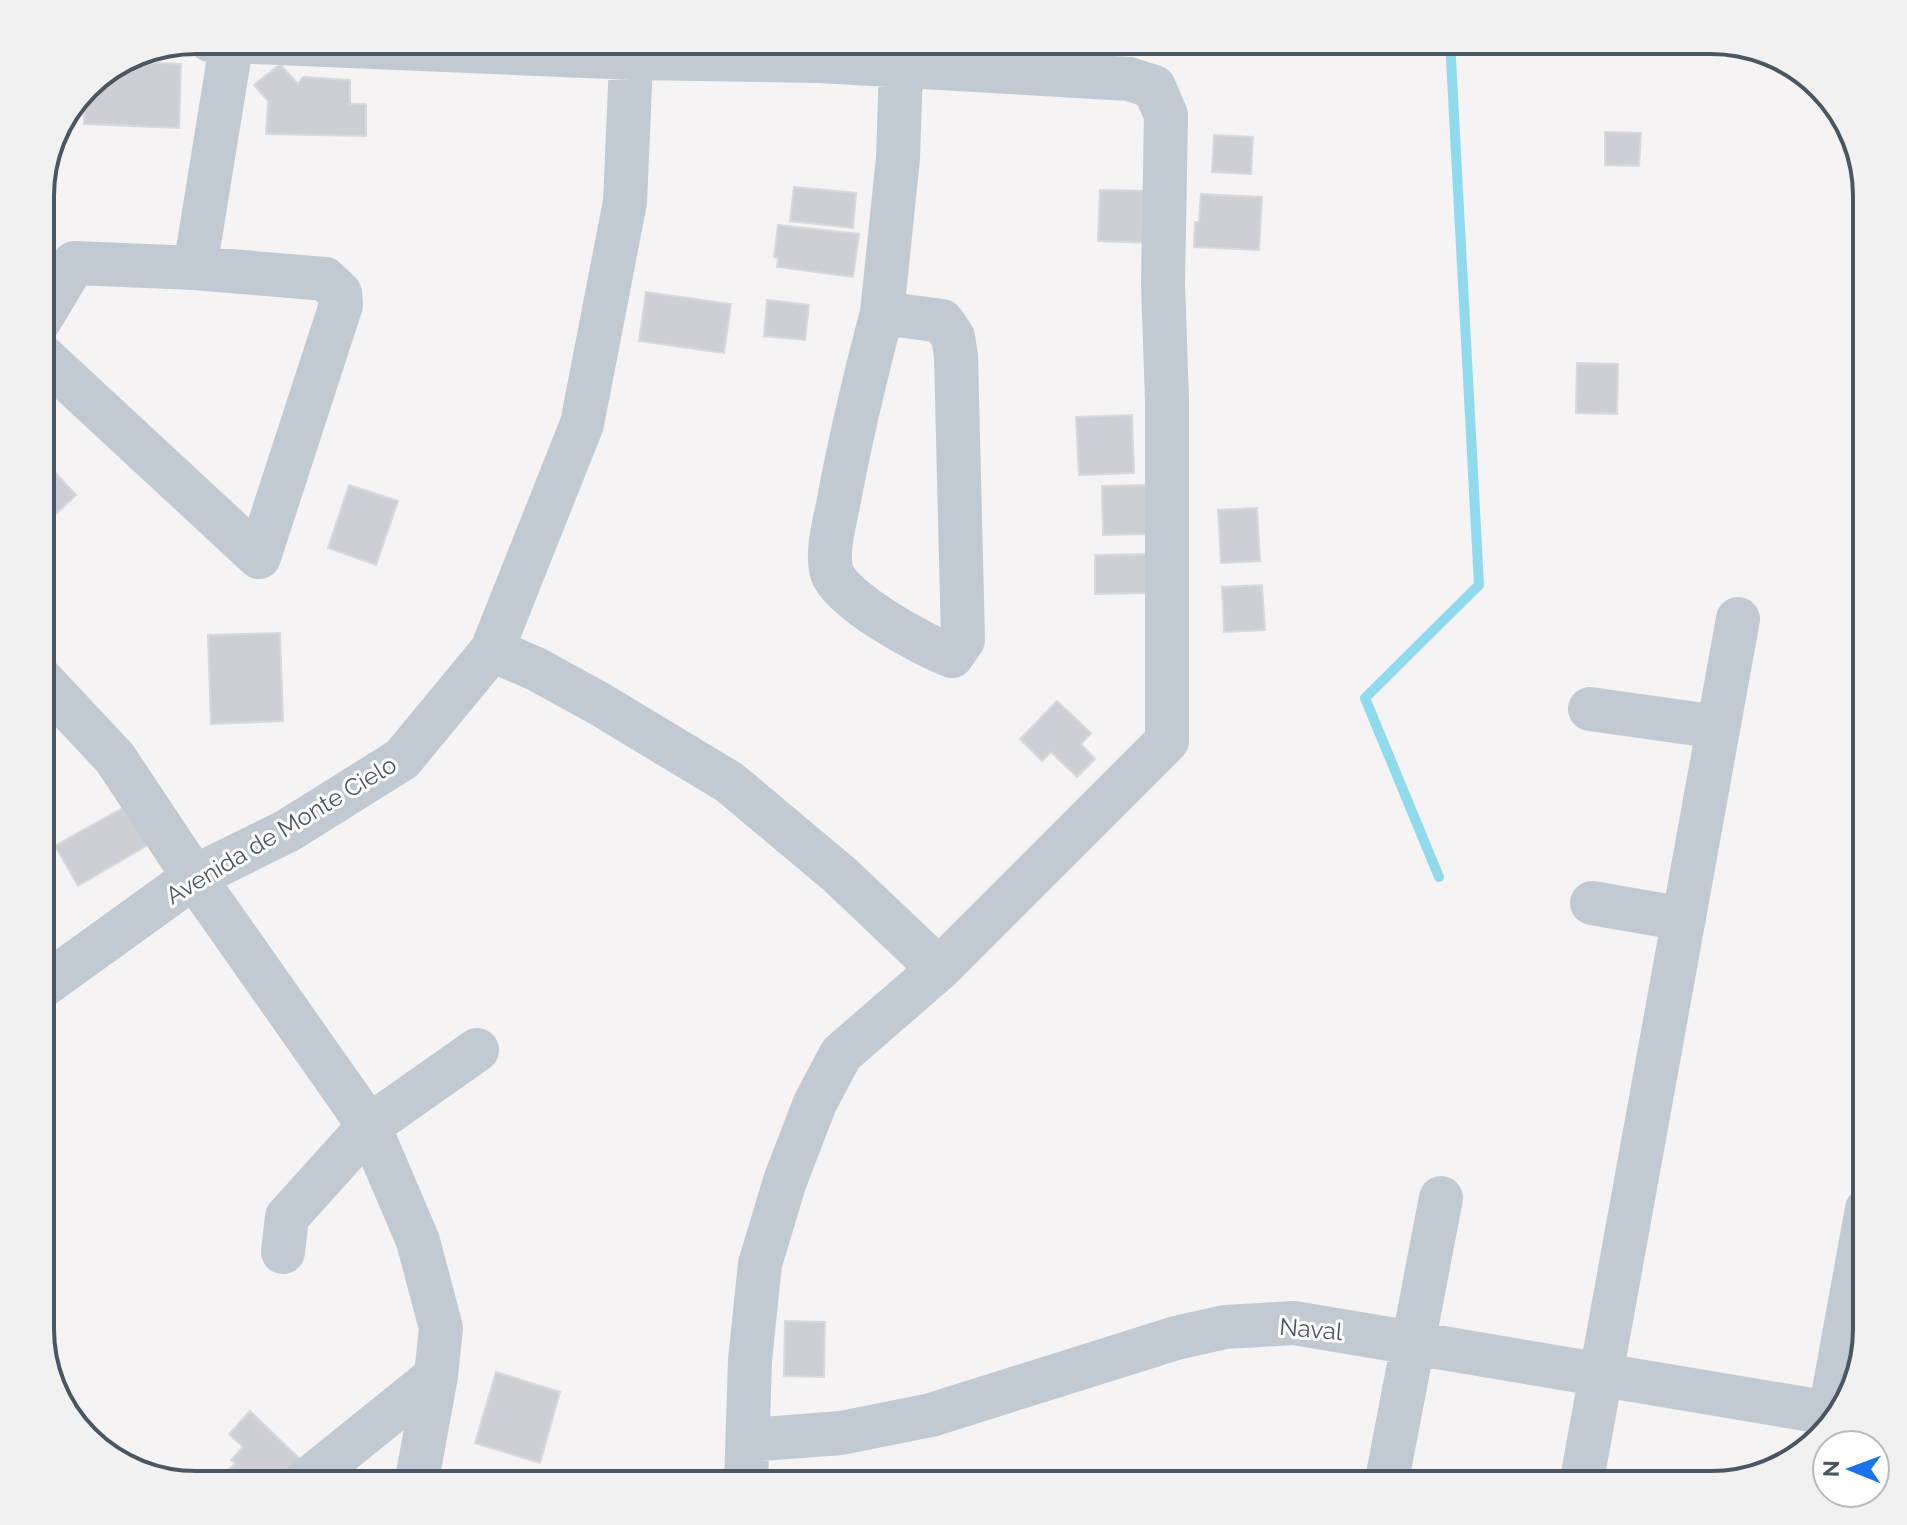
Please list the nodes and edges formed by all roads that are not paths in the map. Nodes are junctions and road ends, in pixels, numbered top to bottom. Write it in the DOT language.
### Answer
graph roads {
  1 [pos="222,54"];
  2 [pos="632,54"];
  3 [pos="902,54"];
  4 [pos="911,54"];
  5 [pos="195,268"];
  6 [pos="54,297"];
  7 [pos="882,313"];
  8 [pos="54,367"];
  9 [pos="1738,619"];
  10 [pos="492,650"];
  11 [pos="54,693"];
  12 [pos="1590,709"];
  13 [pos="1718,727"];
  14 [pos="194,877"];
  15 [pos="1592,903"];
  16 [pos="1684,919"];
  17 [pos="939,969"];
  18 [pos="54,978"];
  19 [pos="477,1050"];
  20 [pos="369,1126"];
  21 [pos="1441,1198"];
  22 [pos="283,1252"];
  23 [pos="1853,1295"];
  24 [pos="1413,1343"];
  25 [pos="1601,1375"];
  26 [pos="436,1376"];
  27 [pos="1834,1400"];
  28 [pos="1821,1419"];
  29 [pos="748,1440"];
  30 [pos="318,1471"];
  31 [pos="419,1471"];
  32 [pos="747,1471"];
  33 [pos="1389,1471"];
  34 [pos="1584,1471"];
  1 -- 5 [label="street"];
  2 -- 10 [label="street, Avenida de Monte Cielo"];
  3 -- 7 [label="street"];
  4 -- 17 [label="street"];
  5 -- 6 [label="street"];
  5 -- 8 [label="street"];
  7 -- 7 [label="street"];
  9 -- 13 [label="street"];
  10 -- 14 [label="street, Avenida de Monte Cielo"];
  10 -- 17 [label="street"];
  11 -- 14 [label="street"];
  12 -- 13 [label="street"];
  13 -- 16 [label="street"];
  14 -- 18 [label="street, Avenida de Monte Cielo"];
  14 -- 20 [label="street"];
  15 -- 16 [label="street"];
  16 -- 25 [label="street"];
  17 -- 29 [label="street"];
  19 -- 20 [label="street"];
  20 -- 22 [label="street"];
  20 -- 26 [label="street"];
  21 -- 24 [label="street"];
  23 -- 27 [label="street"];
  24 -- 25 [label="street, Naval"];
  24 -- 29 [label="street, Naval"];
  24 -- 33 [label="street"];
  25 -- 28 [label="street, Naval"];
  25 -- 34 [label="street"];
  26 -- 30 [label="street"];
  26 -- 31 [label="street"];
  29 -- 32 [label="street"];
}
